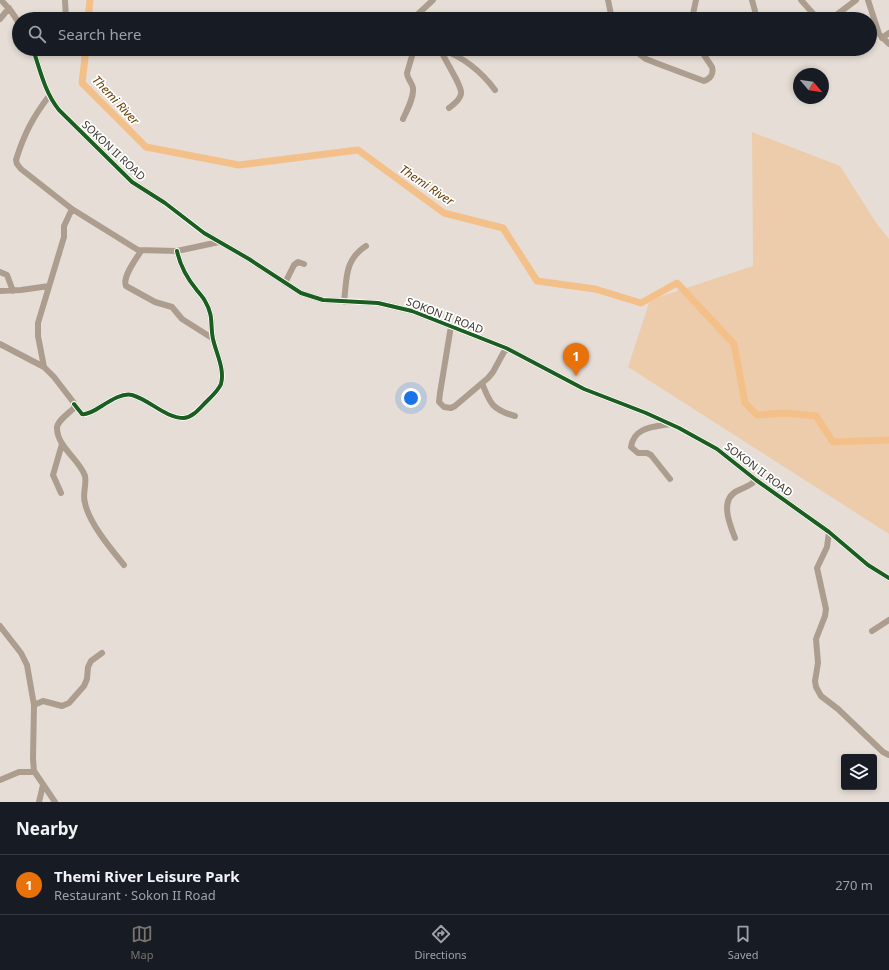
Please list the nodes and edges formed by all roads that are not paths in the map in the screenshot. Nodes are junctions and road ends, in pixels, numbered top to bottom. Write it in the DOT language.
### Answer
graph roads {
  1 [pos="2,0"];
  2 [pos="65,0"];
  3 [pos="433,0"];
  4 [pos="608,0"];
  5 [pos="696,0"];
  6 [pos="752,0"];
  7 [pos="801,0"];
  8 [pos="856,0"];
  9 [pos="867,0"];
  10 [pos="9,8"];
  11 [pos="755,11"];
  12 [pos="12,12"];
  13 [pos="66,12"];
  14 [pos="420,12"];
  15 [pos="611,12"];
  16 [pos="693,12"];
  17 [pos="812,12"];
  18 [pos="840,12"];
  19 [pos="871,12"];
  20 [pos="0,19"];
  21 [pos="877,29"];
  22 [pos="889,33"];
  23 [pos="882,38"];
  24 [pos="889,44"];
  25 [pos="35,56"];
  26 [pos="412,56"];
  27 [pos="443,56"];
  28 [pos="456,56"];
  29 [pos="642,56"];
  30 [pos="705,56"];
  31 [pos="495,90"];
  32 [pos="49,96"];
  33 [pos="449,108"];
  34 [pos="403,119"];
  35 [pos="72,209"];
  36 [pos="218,242"];
  37 [pos="366,246"];
  38 [pos="141,251"];
  39 [pos="177,251"];
  40 [pos="304,264"];
  41 [pos="0,272"];
  42 [pos="285,283"];
  43 [pos="49,286"];
  44 [pos="0,291"];
  45 [pos="13,291"];
  46 [pos="344,302"];
  47 [pos="451,326"];
  48 [pos="212,338"];
  49 [pos="0,344"];
  50 [pos="506,348"];
  51 [pos="44,367"];
  52 [pos="482,383"];
  53 [pos="74,404"];
  54 [pos="515,416"];
  55 [pos="670,424"];
  56 [pos="62,444"];
  57 [pos="670,479"];
  58 [pos="756,480"];
  59 [pos="61,493"];
  60 [pos="829,532"];
  61 [pos="735,538"];
  62 [pos="124,565"];
  63 [pos="889,578"];
  64 [pos="889,620"];
  65 [pos="0,626"];
  66 [pos="872,631"];
  67 [pos="102,653"];
  68 [pos="34,705"];
  69 [pos="889,754"];
  70 [pos="34,772"];
  71 [pos="0,780"];
  72 [pos="43,785"];
  73 [pos="39,802"];
  74 [pos="55,802"];
  1 -- 10 [label="street"];
  2 -- 13 [label="street"];
  3 -- 14 [label="street"];
  4 -- 15 [label="street"];
  5 -- 16 [label="street"];
  6 -- 11 [label="street"];
  7 -- 17 [label="street"];
  8 -- 18 [label="street"];
  9 -- 19 [label="street"];
  10 -- 12 [label="street"];
  10 -- 20 [label="street"];
  21 -- 23 [label="street"];
  22 -- 23 [label="street"];
  23 -- 24 [label="street"];
  25 -- 32 [label="street, SOKON II ROAD"];
  26 -- 34 [label="street"];
  27 -- 33 [label="street"];
  28 -- 31 [label="street"];
  29 -- 30 [label="street"];
  32 -- 35 [label="street"];
  32 -- 36 [label="street, SOKON II ROAD"];
  35 -- 38 [label="street"];
  35 -- 43 [label="street"];
  36 -- 39 [label="street"];
  36 -- 42 [label="street, SOKON II ROAD"];
  37 -- 46 [label="street"];
  38 -- 39 [label="street"];
  38 -- 48 [label="street"];
  39 -- 48 [label="street"];
  40 -- 42 [label="street"];
  41 -- 45 [label="street"];
  42 -- 46 [label="street, SOKON II ROAD"];
  43 -- 45 [label="street"];
  43 -- 51 [label="street"];
  44 -- 45 [label="street"];
  46 -- 47 [label="street, SOKON II ROAD"];
  47 -- 50 [label="street, SOKON II ROAD"];
  47 -- 52 [label="street"];
  48 -- 53 [label="street"];
  49 -- 51 [label="street"];
  50 -- 52 [label="street"];
  50 -- 55 [label="street, SOKON II ROAD"];
  51 -- 53 [label="street"];
  52 -- 54 [label="street"];
  53 -- 56 [label="street"];
  55 -- 57 [label="street"];
  55 -- 58 [label="street, SOKON II ROAD"];
  56 -- 59 [label="street"];
  56 -- 62 [label="street"];
  58 -- 60 [label="street, SOKON II ROAD"];
  58 -- 61 [label="street"];
  60 -- 63 [label="street, SOKON II ROAD"];
  60 -- 69 [label="street"];
  64 -- 66 [label="street"];
  65 -- 68 [label="street"];
  67 -- 68 [label="street"];
  68 -- 70 [label="street"];
  70 -- 71 [label="street"];
  70 -- 72 [label="street"];
  72 -- 73 [label="street"];
  72 -- 74 [label="street"];
}
